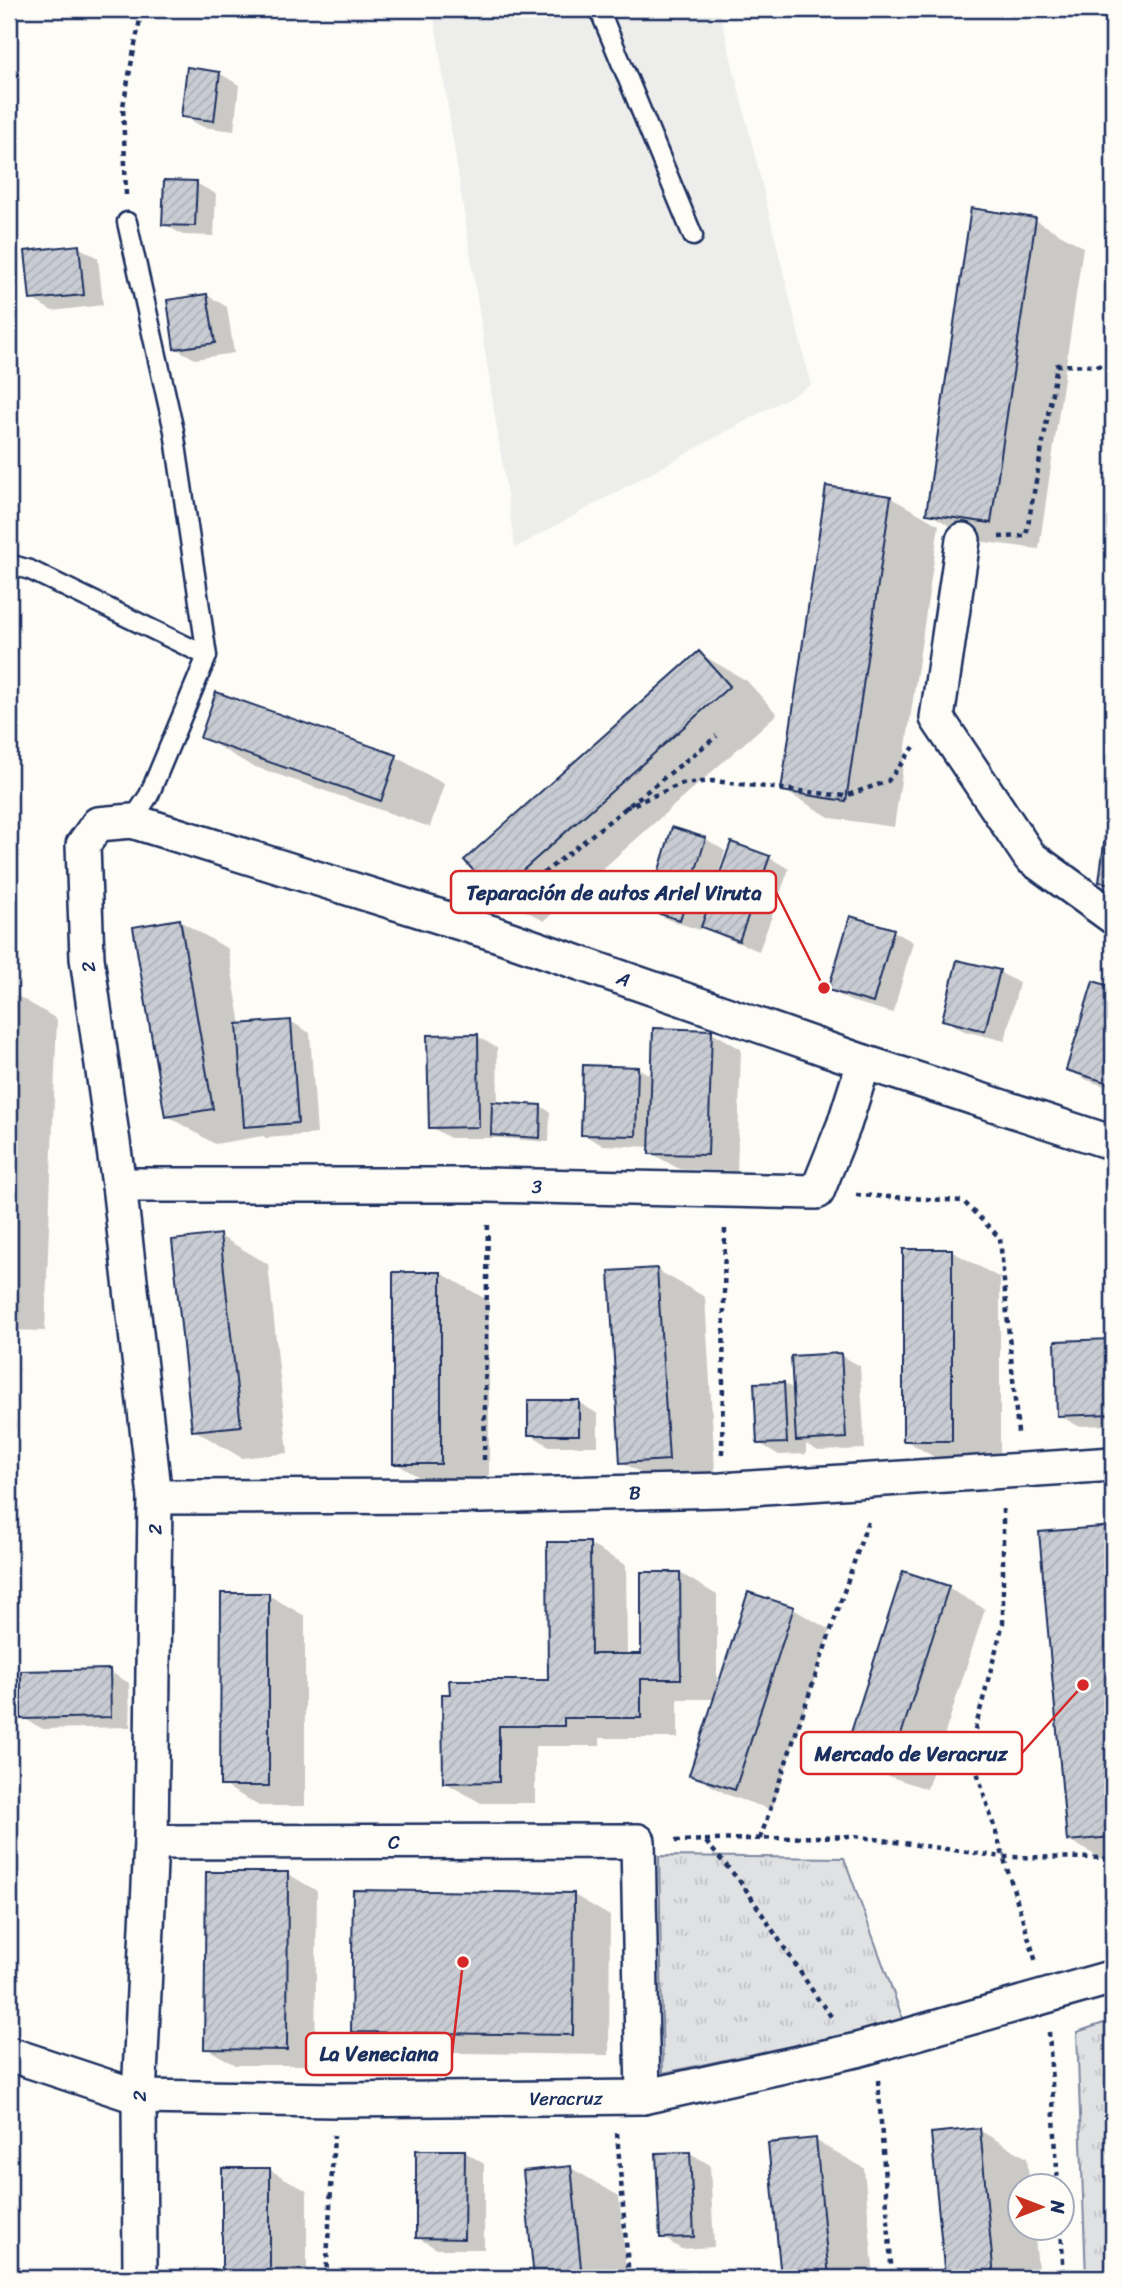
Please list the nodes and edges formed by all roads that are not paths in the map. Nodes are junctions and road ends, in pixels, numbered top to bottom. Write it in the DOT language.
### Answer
graph roads {
  1 [pos="599,9"];
  2 [pos="127,222"];
  3 [pos="693,236"];
  4 [pos="963,540"];
  5 [pos="9,564"];
  6 [pos="208,656"];
  7 [pos="132,821"];
  8 [pos="1113,917"];
  9 [pos="864,1062"];
  10 [pos="1113,1143"];
  11 [pos="119,1185"];
  12 [pos="1113,1464"];
  13 [pos="155,1497"];
  14 [pos="151,1842"];
  15 [pos="1113,1977"];
  16 [pos="9,2054"];
  17 [pos="139,2097"];
  18 [pos="629,2097"];
  19 [pos="140,2278"];
  1 -- 3 [label="lane"];
  2 -- 6 [label="lane"];
  4 -- 8 [label="street"];
  5 -- 6 [label="lane"];
  6 -- 7 [label="lane"];
  7 -- 9 [label="street, A"];
  7 -- 11 [label="street, 2"];
  9 -- 10 [label="street, A"];
  9 -- 11 [label="street, 3"];
  11 -- 13 [label="street, 2"];
  12 -- 13 [label="street, B"];
  13 -- 14 [label="street, 2"];
  14 -- 17 [label="street, 2"];
  14 -- 18 [label="street, C"];
  15 -- 18 [label="street, Veracruz"];
  16 -- 17 [label="street, Veracruz"];
  17 -- 18 [label="street, Veracruz"];
  17 -- 19 [label="street, 2"];
}
